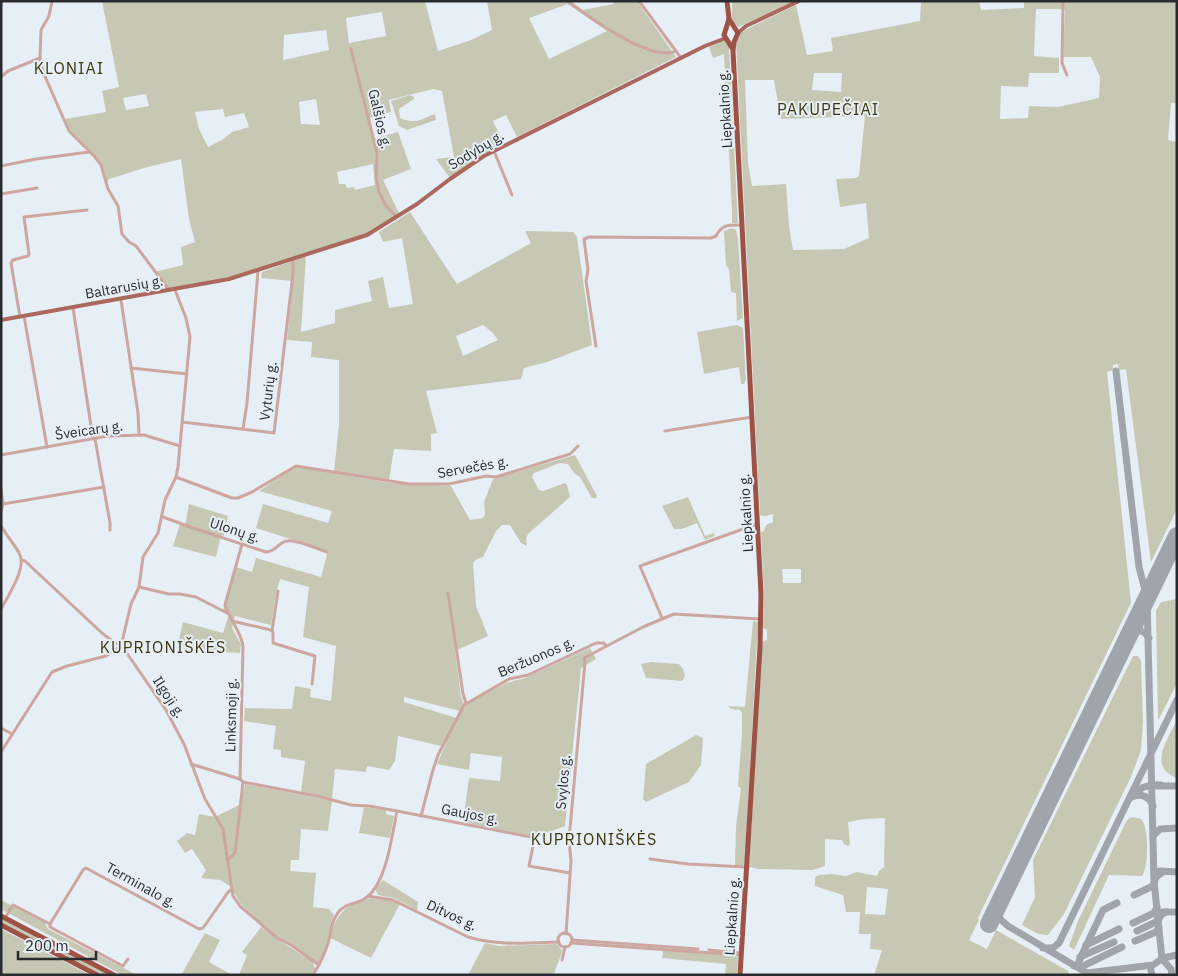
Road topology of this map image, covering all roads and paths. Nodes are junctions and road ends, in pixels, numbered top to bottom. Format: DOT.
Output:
graph roads {
  1 [pos="52,1"];
  2 [pos="639,1"];
  3 [pos="727,1"];
  4 [pos="799,1"];
  5 [pos="1063,1"];
  6 [pos="568,2"];
  7 [pos="729,19"];
  8 [pos="736,32"];
  9 [pos="726,35"];
  10 [pos="351,49"];
  11 [pos="676,51"];
  12 [pos="733,51"];
  13 [pos="40,58"];
  14 [pos="681,58"];
  15 [pos="1067,75"];
  16 [pos="1,77"];
  17 [pos="494,150"];
  18 [pos="90,152"];
  19 [pos="1,166"];
  20 [pos="37,188"];
  21 [pos="1,194"];
  22 [pos="512,195"];
  23 [pos="87,210"];
  24 [pos="398,218"];
  25 [pos="741,225"];
  26 [pos="293,259"];
  27 [pos="258,271"];
  28 [pos="250,273"];
  29 [pos="175,290"];
  30 [pos="169,291"];
  31 [pos="121,300"];
  32 [pos="73,308"];
  33 [pos="22,317"];
  34 [pos="1,320"];
  35 [pos="596,346"];
  36 [pos="131,368"];
  37 [pos="187,374"];
  38 [pos="752,416"];
  39 [pos="182,422"];
  40 [pos="244,429"];
  41 [pos="665,432"];
  42 [pos="139,435"];
  43 [pos="94,439"];
  44 [pos="180,446"];
  45 [pos="578,446"];
  46 [pos="47,447"];
  47 [pos="1,455"];
  48 [pos="176,476"];
  49 [pos="104,488"];
  50 [pos="1,489"];
  51 [pos="3,502"];
  52 [pos="1,512"];
  53 [pos="162,516"];
  54 [pos="758,524"];
  55 [pos="1,525"];
  56 [pos="110,530"];
  57 [pos="242,544"];
  58 [pos="327,552"];
  59 [pos="21,560"];
  60 [pos="139,587"];
  61 [pos="278,591"];
  62 [pos="448,593"];
  63 [pos="225,605"];
  64 [pos="217,608"];
  65 [pos="1,609"];
  66 [pos="227,614"];
  67 [pos="662,618"];
  68 [pos="761,620"];
  69 [pos="232,621"];
  70 [pos="272,631"];
  71 [pos="121,646"];
  72 [pos="606,646"];
  73 [pos="312,684"];
  74 [pos="466,703"];
  75 [pos="1,728"];
  76 [pos="12,734"];
  77 [pos="1,752"];
  78 [pos="192,764"];
  79 [pos="242,780"];
  80 [pos="397,811"];
  81 [pos="421,816"];
  82 [pos="229,859"];
  83 [pos="650,859"];
  84 [pos="747,867"];
  85 [pos="570,873"];
  86 [pos="232,890"];
  87 [pos="368,896"];
  88 [pos="3,917"];
  89 [pos="50,924"];
  90 [pos="1,925"];
  91 [pos="566,934"];
  92 [pos="572,941"];
  93 [pos="559,942"];
  94 [pos="565,947"];
  95 [pos="741,954"];
  96 [pos="128,959"];
  97 [pos="562,960"];
  98 [pos="319,965"];
  99 [pos="97,975"];
  100 [pos="114,975"];
  101 [pos="313,975"];
  102 [pos="740,975"];
  1 -- 13 [label="street"];
  2 -- 11 [label="street"];
  3 -- 7 [label="highway"];
  4 -- 8 [label="main road"];
  5 -- 15 [label="street"];
  6 -- 11 [label="street"];
  7 -- 8 [label="highway"];
  7 -- 9 [label="highway"];
  8 -- 9 [label="highway"];
  8 -- 9 [label="highway"];
  8 -- 12 [label="highway"];
  9 -- 12 [label="highway"];
  9 -- 14 [label="main road, Sodybų g."];
  10 -- 24 [label="street, Galšios g."];
  11 -- 14 [label="street"];
  12 -- 25 [label="highway, Liepkalnio g."];
  13 -- 16 [label="street"];
  13 -- 18 [label="street"];
  14 -- 17 [label="main road, Sodybų g."];
  17 -- 22 [label="street"];
  17 -- 24 [label="main road, Sodybų g."];
  18 -- 19 [label="street"];
  18 -- 30 [label="street"];
  20 -- 21 [label="street"];
  23 -- 33 [label="street"];
  24 -- 26 [label="main road, Sodybų g."];
  25 -- 35 [label="street"];
  25 -- 38 [label="highway, Liepkalnio g."];
  26 -- 27 [label="main road, Sodybų g."];
  26 -- 40 [label="street, Vyturių g."];
  27 -- 28 [label="main road, Sodybų g."];
  27 -- 40 [label="street"];
  28 -- 29 [label="main road, Baltarusių g."];
  29 -- 30 [label="main road, Baltarusių g."];
  29 -- 37 [label="street"];
  30 -- 31 [label="main road, Baltarusių g."];
  31 -- 32 [label="main road, Baltarusių g."];
  31 -- 36 [label="street"];
  32 -- 33 [label="main road, Baltarusių g."];
  32 -- 43 [label="street"];
  33 -- 34 [label="main road, Baltarusių g."];
  33 -- 46 [label="street"];
  36 -- 37 [label="street"];
  36 -- 42 [label="street"];
  37 -- 39 [label="street"];
  38 -- 41 [label="street"];
  38 -- 54 [label="highway, Liepkalnio g."];
  39 -- 40 [label="street, Vyturių g."];
  39 -- 44 [label="street"];
  42 -- 43 [label="street, Šveicarų g."];
  42 -- 44 [label="street, Šveicarų g."];
  43 -- 46 [label="street, Šveicarų g."];
  43 -- 49 [label="street"];
  44 -- 48 [label="street"];
  45 -- 48 [label="street, Servečės g."];
  46 -- 47 [label="street, Šveicarų g."];
  48 -- 53 [label="street"];
  49 -- 51 [label="street"];
  49 -- 56 [label="street"];
  50 -- 51 [label="street"];
  51 -- 52 [label="street"];
  53 -- 57 [label="street, Ulonų g."];
  53 -- 60 [label="street"];
  54 -- 67 [label="street"];
  54 -- 68 [label="highway, Liepkalnio g."];
  55 -- 59 [label="street"];
  57 -- 58 [label="street, Ulonų g."];
  57 -- 63 [label="street, Linksmoji g."];
  59 -- 65 [label="street"];
  59 -- 71 [label="street, Ilgoji g."];
  60 -- 64 [label="street"];
  60 -- 71 [label="street"];
  61 -- 70 [label="street"];
  62 -- 74 [label="street"];
  63 -- 64 [label="street"];
  63 -- 66 [label="street, Linksmoji g."];
  64 -- 66 [label="street"];
  66 -- 69 [label="street, Linksmoji g."];
  67 -- 68 [label="street, Beržuonos g."];
  67 -- 72 [label="street, Beržuonos g."];
  68 -- 84 [label="highway, Liepkalnio g."];
  69 -- 70 [label="street"];
  69 -- 79 [label="street, Linksmoji g."];
  70 -- 73 [label="street"];
  71 -- 76 [label="street"];
  71 -- 78 [label="street, Ilgoji g."];
  72 -- 74 [label="street, Beržuonos g."];
  72 -- 85 [label="street, Svylos g."];
  74 -- 81 [label="street"];
  75 -- 76 [label="street"];
  76 -- 77 [label="street"];
  78 -- 79 [label="street, Gaujos g."];
  78 -- 82 [label="street, Ilgoji g."];
  79 -- 80 [label="street, Gaujos g."];
  79 -- 82 [label="street, Linksmoji g."];
  80 -- 81 [label="street, Gaujos g."];
  80 -- 87 [label="street"];
  81 -- 85 [label="street, Gaujos g."];
  82 -- 86 [label="street, Ilgoji g."];
  83 -- 84 [label="street"];
  84 -- 95 [label="highway, Liepkalnio g."];
  85 -- 91 [label="street, Svylos g."];
  86 -- 89 [label="street, Terminalo g."];
  86 -- 98 [label="street, Ilgoji g."];
  87 -- 93 [label="street, Ditvos g."];
  87 -- 98 [label="street"];
  88 -- 89 [label="street"];
  88 -- 100 [label="highway"];
  89 -- 96 [label="street"];
  90 -- 99 [label="highway"];
  91 -- 92 [label="street"];
  91 -- 93 [label="street"];
  92 -- 94 [label="street"];
  92 -- 95 [label="street"];
  93 -- 94 [label="street"];
  94 -- 97 [label="street"];
  95 -- 102 [label="highway, Liepkalnio g."];
  98 -- 101 [label="street"];
}
